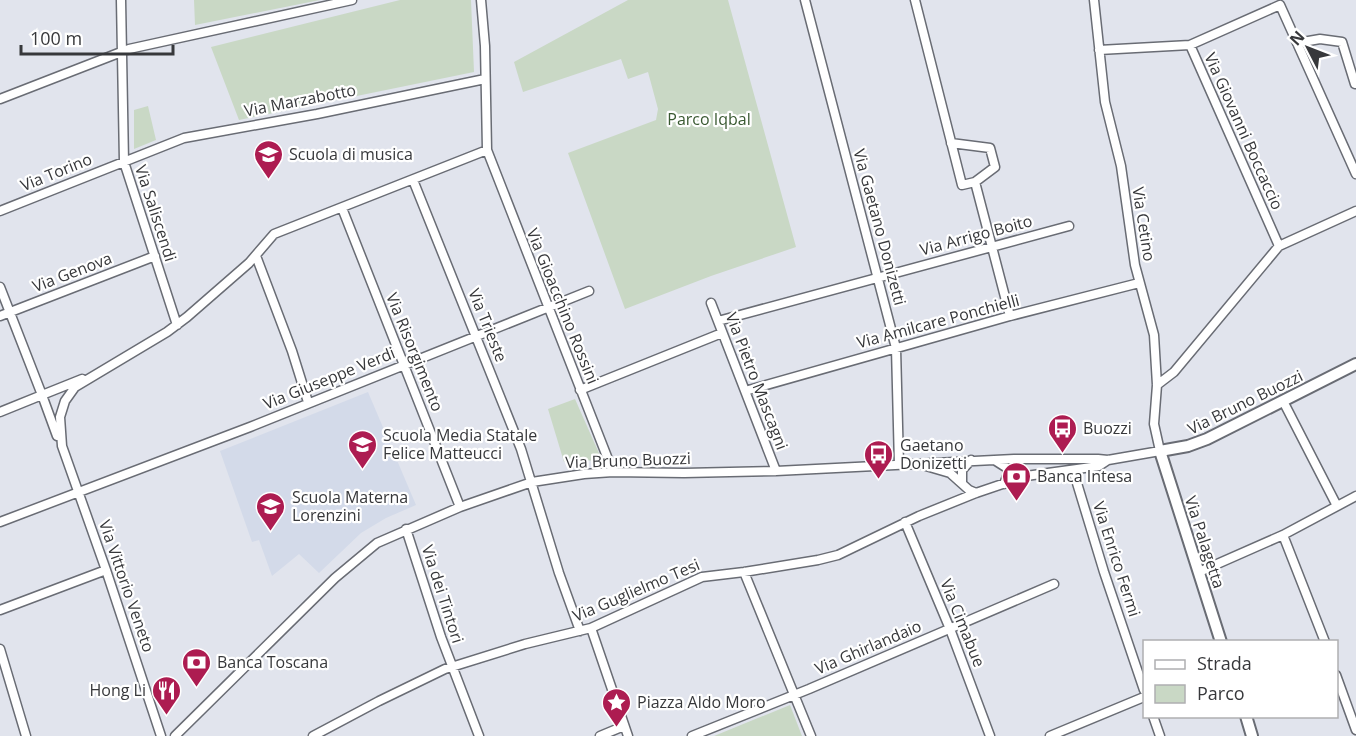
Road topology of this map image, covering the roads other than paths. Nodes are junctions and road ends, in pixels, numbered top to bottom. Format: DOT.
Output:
graph roads {
  1 [pos="121,0"];
  2 [pos="352,0"];
  3 [pos="481,0"];
  4 [pos="805,0"];
  5 [pos="915,0"];
  6 [pos="1094,0"];
  7 [pos="1297,43"];
  8 [pos="1190,45"];
  9 [pos="1099,50"];
  10 [pos="122,52"];
  11 [pos="485,79"];
  12 [pos="1355,84"];
  13 [pos="0,99"];
  14 [pos="951,143"];
  15 [pos="487,150"];
  16 [pos="124,162"];
  17 [pos="1356,174"];
  18 [pos="413,180"];
  19 [pos="975,182"];
  20 [pos="342,208"];
  21 [pos="0,211"];
  22 [pos="1356,211"];
  23 [pos="1070,226"];
  24 [pos="992,246"];
  25 [pos="1279,246"];
  26 [pos="155,256"];
  27 [pos="256,256"];
  28 [pos="879,277"];
  29 [pos="1139,283"];
  30 [pos="0,287"];
  31 [pos="589,291"];
  32 [pos="711,303"];
  33 [pos="548,308"];
  34 [pos="9,312"];
  35 [pos="0,316"];
  36 [pos="1010,316"];
  37 [pos="718,321"];
  38 [pos="177,325"];
  39 [pos="722,333"];
  40 [pos="476,336"];
  41 [pos="896,348"];
  42 [pos="404,364"];
  43 [pos="1356,364"];
  44 [pos="112,366"];
  45 [pos="1157,385"];
  46 [pos="580,390"];
  47 [pos="745,391"];
  48 [pos="42,395"];
  49 [pos="1282,401"];
  50 [pos="309,402"];
  51 [pos="0,412"];
  52 [pos="62,447"];
  53 [pos="1160,452"];
  54 [pos="971,460"];
  55 [pos="994,460"];
  56 [pos="1108,460"];
  57 [pos="920,464"];
  58 [pos="899,465"];
  59 [pos="1073,470"];
  60 [pos="776,471"];
  61 [pos="613,472"];
  62 [pos="532,482"];
  63 [pos="1004,483"];
  64 [pos="962,484"];
  65 [pos="79,491"];
  66 [pos="975,493"];
  67 [pos="1356,496"];
  68 [pos="1337,506"];
  69 [pos="460,507"];
  70 [pos="0,522"];
  71 [pos="905,522"];
  72 [pos="406,529"];
  73 [pos="1283,536"];
  74 [pos="106,570"];
  75 [pos="744,572"];
  76 [pos="1199,572"];
  77 [pos="1054,584"];
  78 [pos="0,610"];
  79 [pos="591,628"];
  80 [pos="950,629"];
  81 [pos="580,631"];
  82 [pos="1220,640"];
  83 [pos="1324,640"];
  84 [pos="0,649"];
  85 [pos="452,667"];
  86 [pos="1338,680"];
  87 [pos="1143,687"];
  88 [pos="794,695"];
  89 [pos="1143,697"];
  90 [pos="1154,718"];
  91 [pos="1246,718"];
  92 [pos="624,726"];
  93 [pos="1356,730"];
  94 [pos="26,736"];
  95 [pos="161,736"];
  96 [pos="175,736"];
  97 [pos="314,736"];
  98 [pos="479,736"];
  99 [pos="600,736"];
  100 [pos="628,736"];
  101 [pos="693,736"];
  102 [pos="810,736"];
  103 [pos="990,736"];
  104 [pos="1050,736"];
  105 [pos="1160,736"];
  106 [pos="1252,736"];
  1 -- 10 [label="street, Via Saliscendi"];
  2 -- 10 [label="street"];
  3 -- 11 [label="street"];
  4 -- 28 [label="street, Via Gaetano Donizetti"];
  5 -- 14 [label="street"];
  6 -- 9 [label="street, Via Cetino"];
  7 -- 8 [label="street"];
  7 -- 12 [label="street"];
  7 -- 17 [label="street"];
  8 -- 9 [label="street, Via Giovanni Boccaccio"];
  8 -- 25 [label="street, Via Giovanni Boccaccio"];
  9 -- 29 [label="street, Via Cetino"];
  10 -- 13 [label="street"];
  10 -- 16 [label="street, Via Saliscendi"];
  11 -- 15 [label="street"];
  11 -- 16 [label="street, Via Marzabotto"];
  14 -- 19 [label="street"];
  14 -- 19 [label="street"];
  15 -- 18 [label="street, Via Vittorio Veneto"];
  15 -- 33 [label="street, Via Gioacchino Rossini"];
  16 -- 21 [label="street, Via Torino"];
  16 -- 26 [label="street, Via Saliscendi"];
  18 -- 20 [label="street, Via Vittorio Veneto"];
  18 -- 40 [label="street, Via Trieste"];
  19 -- 24 [label="street"];
  20 -- 27 [label="street, Via Vittorio Veneto"];
  20 -- 42 [label="street, Via Risorgimento"];
  22 -- 25 [label="street"];
  23 -- 24 [label="street, Via Arrigo Boito"];
  24 -- 28 [label="street, Via Arrigo Boito"];
  24 -- 36 [label="street"];
  25 -- 45 [label="street"];
  26 -- 34 [label="street, Via Genova"];
  26 -- 38 [label="street, Via Saliscendi"];
  27 -- 38 [label="street, Via Vittorio Veneto"];
  27 -- 50 [label="street"];
  28 -- 37 [label="street, Via Arrigo Boito"];
  28 -- 41 [label="street, Via Gaetano Donizetti"];
  29 -- 36 [label="street, Via Amilcare Ponchielli"];
  29 -- 45 [label="street, Via Cetino"];
  30 -- 34 [label="street"];
  31 -- 33 [label="street, Via Giuseppe Verdi"];
  32 -- 37 [label="street, Via Pietro Mascagni"];
  33 -- 40 [label="street, Via Giuseppe Verdi"];
  33 -- 46 [label="street, Via Gioacchino Rossini"];
  34 -- 35 [label="street, Via Genova"];
  34 -- 48 [label="street"];
  36 -- 41 [label="street, Via Amilcare Ponchielli"];
  37 -- 39 [label="street, Via Pietro Mascagni"];
  38 -- 44 [label="street, Via Vittorio Veneto"];
  39 -- 46 [label="street"];
  39 -- 47 [label="street, Via Pietro Mascagni"];
  40 -- 42 [label="street, Via Giuseppe Verdi"];
  40 -- 62 [label="street, Via Trieste"];
  41 -- 47 [label="street, Via Amilcare Ponchielli"];
  41 -- 58 [label="street, Via Gaetano Donizetti"];
  42 -- 50 [label="street, Via Giuseppe Verdi"];
  42 -- 69 [label="street, Via Risorgimento"];
  43 -- 49 [label="street, Via Bruno Buozzi"];
  44 -- 48 [label="street, Via Vittorio Veneto"];
  44 -- 52 [label="street, Via Vittorio Veneto"];
  45 -- 53 [label="street, Via Cetino"];
  46 -- 61 [label="street, Via Gioacchino Rossini"];
  47 -- 60 [label="street, Via Pietro Mascagni"];
  48 -- 51 [label="street"];
  48 -- 52 [label="street, Via Vittorio Veneto"];
  49 -- 53 [label="street, Via Bruno Buozzi"];
  49 -- 68 [label="street"];
  50 -- 65 [label="street, Via Giuseppe Verdi"];
  52 -- 65 [label="street, Via Vittorio Veneto"];
  53 -- 56 [label="street, Via Bruno Buozzi"];
  53 -- 76 [label="street, Via Palagetta"];
  54 -- 55 [label="street, Via Bruno Buozzi"];
  54 -- 57 [label="street, Via Bruno Buozzi"];
  54 -- 64 [label="street"];
  55 -- 56 [label="street, Via Bruno Buozzi"];
  55 -- 63 [label="street"];
  56 -- 59 [label="street, Via Bruno Buozzi"];
  57 -- 58 [label="street, Via Bruno Buozzi"];
  57 -- 64 [label="street, Via Bruno Buozzi"];
  58 -- 60 [label="street, Via Bruno Buozzi"];
  59 -- 63 [label="street, Via Bruno Buozzi"];
  59 -- 87 [label="street, Via Enrico Fermi"];
  60 -- 61 [label="street, Via Bruno Buozzi"];
  61 -- 62 [label="street, Via Bruno Buozzi"];
  62 -- 69 [label="street, Via Bruno Buozzi"];
  62 -- 81 [label="street, Via Trieste"];
  63 -- 66 [label="street, Via Bruno Buozzi"];
  64 -- 66 [label="street, Via Bruno Buozzi"];
  65 -- 70 [label="street, Via Giuseppe Verdi"];
  65 -- 74 [label="street, Via Vittorio Veneto"];
  66 -- 71 [label="street, Via Guglielmo Tesi"];
  67 -- 68 [label="street"];
  68 -- 73 [label="street"];
  69 -- 72 [label="street, Via Bruno Buozzi"];
  71 -- 75 [label="street, Via Guglielmo Tesi"];
  71 -- 80 [label="street, Via Cimabue"];
  72 -- 85 [label="street, Via dei Tintori"];
  72 -- 96 [label="street, Via Bruno Buozzi"];
  73 -- 76 [label="street"];
  73 -- 83 [label="street"];
  74 -- 78 [label="street"];
  74 -- 95 [label="street, Via Vittorio Veneto"];
  75 -- 79 [label="street, Via Guglielmo Tesi"];
  75 -- 88 [label="street"];
  76 -- 82 [label="street, Via Palagetta"];
  77 -- 80 [label="street, Via Ghirlandaio"];
  79 -- 81 [label="street, Via Guglielmo Tesi"];
  79 -- 92 [label="street"];
  80 -- 88 [label="street, Via Ghirlandaio"];
  80 -- 103 [label="street, Via Cimabue"];
  81 -- 85 [label="street, Via Guglielmo Tesi"];
  84 -- 94 [label="street"];
  85 -- 97 [label="street, Via Guglielmo Tesi"];
  85 -- 98 [label="street, Via dei Tintori"];
  86 -- 93 [label="street"];
  88 -- 101 [label="street, Via Ghirlandaio"];
  88 -- 102 [label="street"];
  89 -- 104 [label="street"];
  90 -- 105 [label="street"];
  91 -- 106 [label="street"];
  92 -- 99 [label="street"];
  92 -- 100 [label="street"];
}
